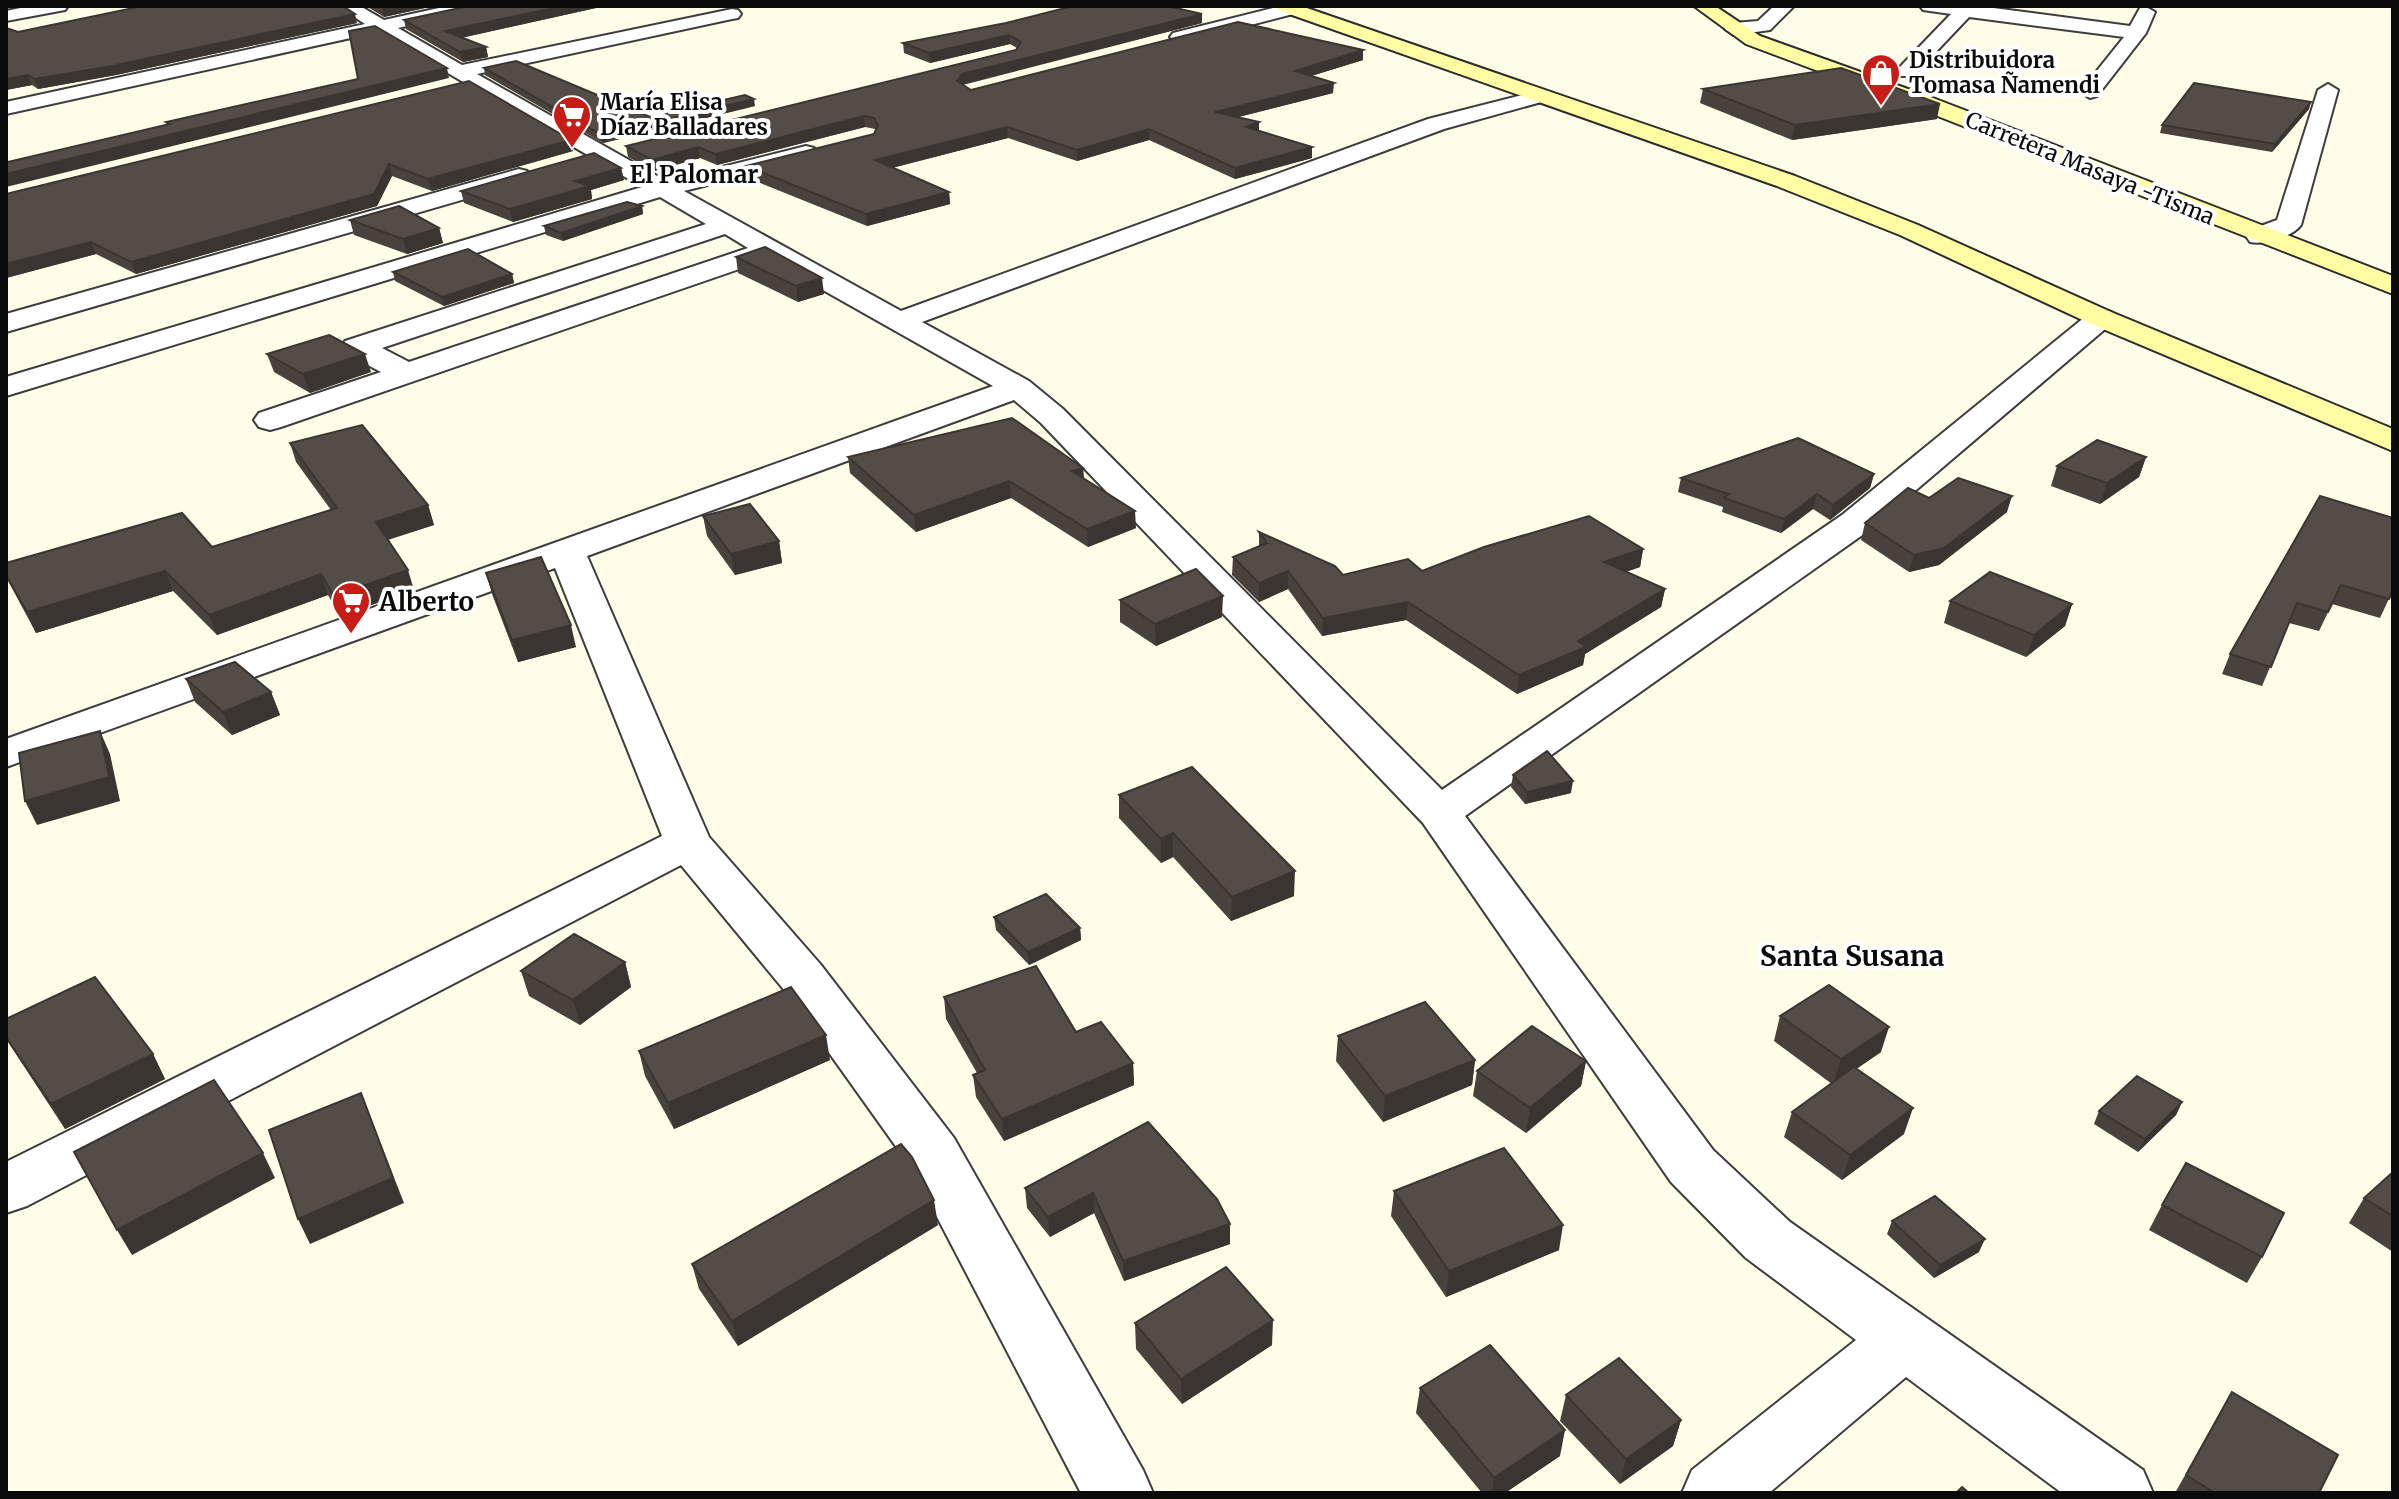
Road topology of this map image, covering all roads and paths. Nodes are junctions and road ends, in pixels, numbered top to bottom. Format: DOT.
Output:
graph roads {
  1 [pos="59,6"];
  2 [pos="473,6"];
  3 [pos="1703,6"];
  4 [pos="1785,6"];
  5 [pos="1929,6"];
  6 [pos="2149,6"];
  7 [pos="1288,7"];
  8 [pos="1968,8"];
  9 [pos="732,14"];
  10 [pos="6,16"];
  11 [pos="1734,29"];
  12 [pos="382,31"];
  13 [pos="2137,33"];
  14 [pos="1155,43"];
  15 [pos="1906,72"];
  16 [pos="462,80"];
  17 [pos="2328,90"];
  18 [pos="2090,92"];
  19 [pos="1538,97"];
  20 [pos="6,108"];
  21 [pos="814,141"];
  22 [pos="620,165"];
  23 [pos="539,171"];
  24 [pos="728,225"];
  25 [pos="2259,236"];
  26 [pos="771,249"];
  27 [pos="2393,286"];
  28 [pos="2101,318"];
  29 [pos="899,321"];
  30 [pos="6,323"];
  31 [pos="407,373"];
  32 [pos="6,387"];
  33 [pos="1018,388"];
  34 [pos="270,420"];
  35 [pos="2393,441"];
  36 [pos="566,550"];
  37 [pos="6,754"];
  38 [pos="1439,813"];
  39 [pos="688,842"];
  40 [pos="6,1189"];
  41 [pos="1904,1340"];
  42 [pos="1118,1493"];
  43 [pos="1717,1493"];
  44 [pos="2118,1493"];
  1 -- 10 [label="street"];
  2 -- 12 [label="street"];
  3 -- 11 [label="street, Carretera Masaya -Tisma"];
  4 -- 11 [label="street"];
  5 -- 8 [label="street"];
  6 -- 13 [label="street"];
  7 -- 14 [label="street"];
  7 -- 19 [label="street"];
  8 -- 13 [label="street"];
  8 -- 15 [label="street"];
  9 -- 16 [label="street"];
  11 -- 25 [label="street, Carretera Masaya -Tisma"];
  12 -- 16 [label="street"];
  12 -- 20 [label="street"];
  13 -- 18 [label="street"];
  16 -- 22 [label="street"];
  17 -- 25 [label="street"];
  19 -- 28 [label="street"];
  19 -- 29 [label="street"];
  21 -- 22 [label="street"];
  22 -- 24 [label="street"];
  22 -- 32 [label="street"];
  23 -- 30 [label="street"];
  24 -- 26 [label="street"];
  24 -- 31 [label="street"];
  25 -- 27 [label="street, Carretera Masaya -Tisma"];
  26 -- 29 [label="street"];
  26 -- 31 [label="street"];
  28 -- 35 [label="street"];
  28 -- 38 [label="street"];
  29 -- 33 [label="street"];
  31 -- 34 [label="street"];
  33 -- 36 [label="street"];
  33 -- 38 [label="street"];
  36 -- 37 [label="street"];
  36 -- 39 [label="street"];
  38 -- 41 [label="street"];
  39 -- 40 [label="street"];
  39 -- 42 [label="street"];
  41 -- 43 [label="street"];
  41 -- 44 [label="street"];
}
